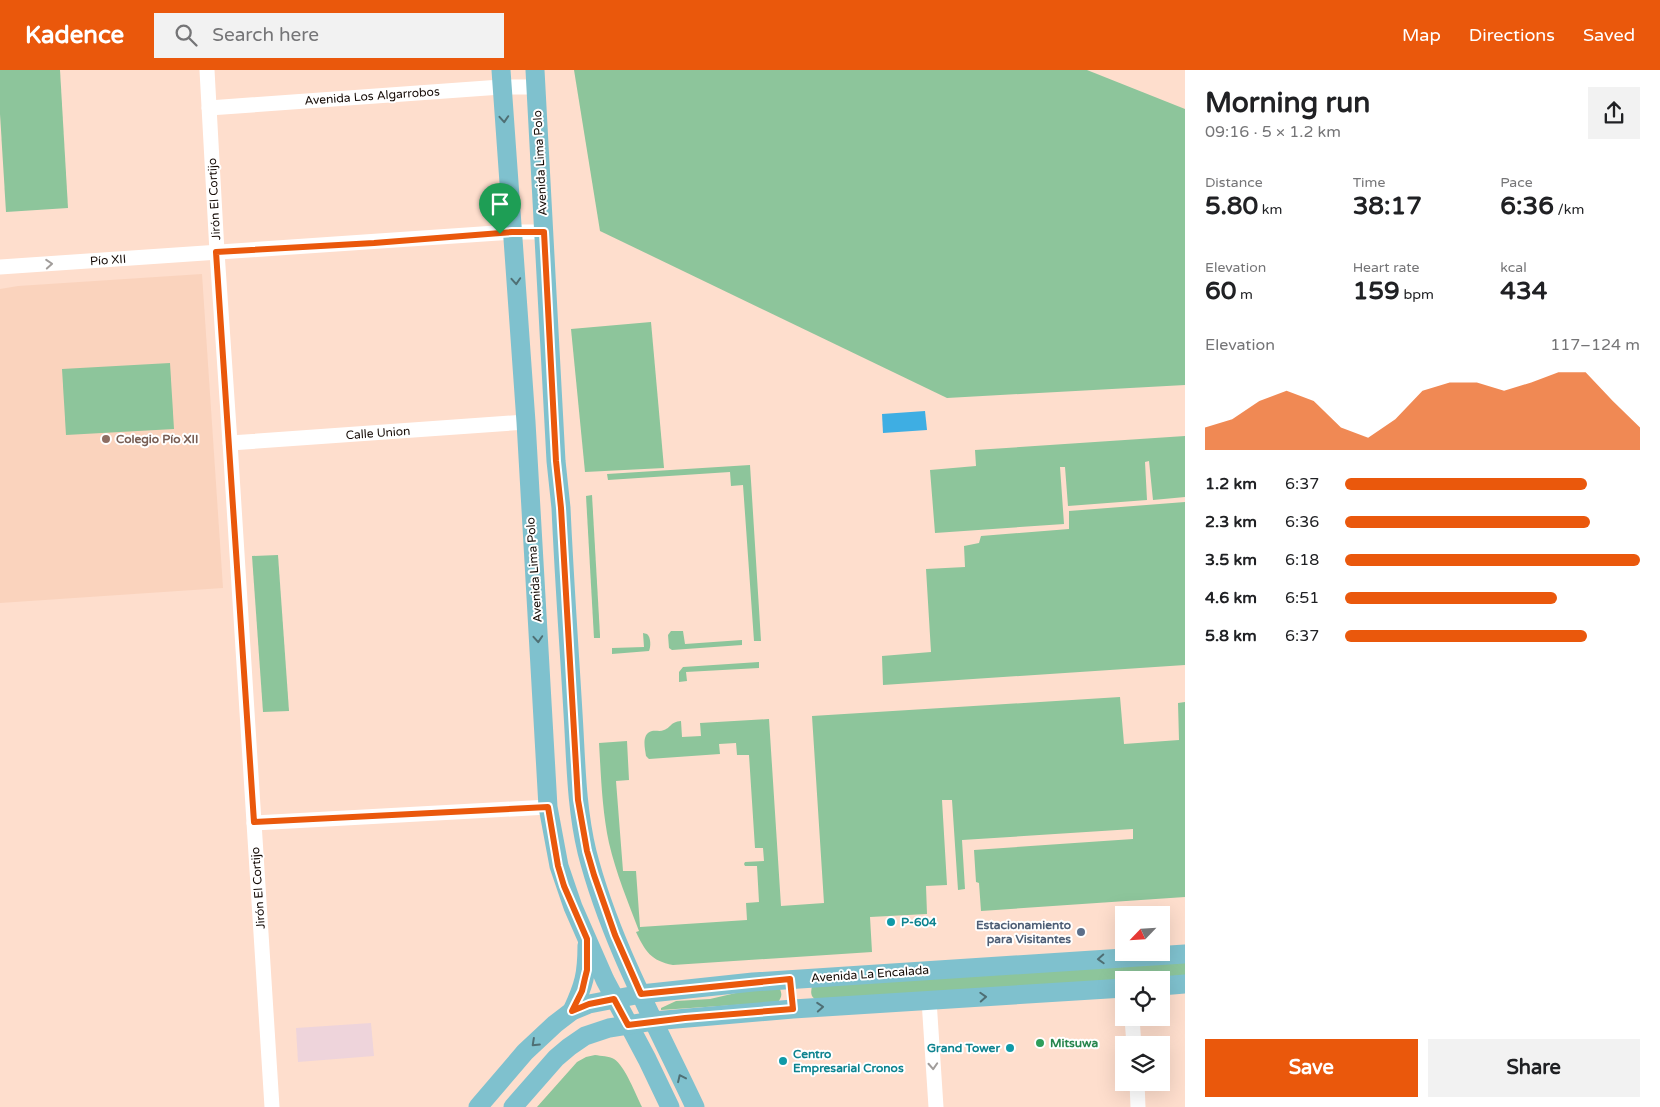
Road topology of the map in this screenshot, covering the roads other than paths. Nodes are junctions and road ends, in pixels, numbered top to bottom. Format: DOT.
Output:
graph roads {
  1 [pos="207,70"];
  2 [pos="501,78"];
  3 [pos="535,78"];
  4 [pos="209,108"];
  5 [pos="512,232"];
  6 [pos="544,232"];
  7 [pos="216,252"];
  8 [pos="0,267"];
  9 [pos="526,422"];
  10 [pos="230,444"];
  11 [pos="561,508"];
  12 [pos="530,511"];
  13 [pos="548,807"];
  14 [pos="254,822"];
  15 [pos="587,939"];
  16 [pos="1185,954"];
  17 [pos="790,979"];
  18 [pos="1185,984"];
  19 [pos="1170,985"];
  20 [pos="1115,989"];
  21 [pos="641,994"];
  22 [pos="614,999"];
  23 [pos="929,1000"];
  24 [pos="793,1009"];
  25 [pos="572,1011"];
  26 [pos="653,1021"];
  27 [pos="628,1025"];
  28 [pos="1137,1091"];
  29 [pos="272,1107"];
  30 [pos="478,1107"];
  31 [pos="513,1107"];
  32 [pos="670,1107"];
  33 [pos="695,1107"];
  34 [pos="936,1107"];
  35 [pos="1138,1107"];
  1 -- 4 [label="street, Jirón El Cortijo"];
  2 -- 3 [label="street, Avenida Los Algarrobos"];
  2 -- 4 [label="street, Avenida Los Algarrobos"];
  2 -- 5 [label="main road, Avenida Lima Polo, one-way"];
  3 -- 6 [label="main road, Avenida Lima Polo"];
  4 -- 7 [label="street, Jirón El Cortijo"];
  5 -- 6 [label="street, Pío XII"];
  5 -- 7 [label="street, Pío XII"];
  5 -- 9 [label="main road, Avenida Lima Polo, one-way"];
  6 -- 11 [label="main road, Avenida Lima Polo"];
  8 -- 7 [label="street, Pío XII, one-way"];
  7 -- 10 [label="street, Jirón El Cortijo"];
  9 -- 10 [label="street, Calle Union"];
  9 -- 12 [label="main road, Avenida Lima Polo"];
  10 -- 14 [label="street, Jirón El Cortijo"];
  11 -- 12 [label="main road"];
  11 -- 21 [label="main road, Avenida Lima Polo"];
  12 -- 13 [label="main road, Avenida Lima Polo, one-way"];
  13 -- 14 [label="street"];
  13 -- 15 [label="main road, Avenida Lima Polo"];
  14 -- 29 [label="street, Jirón El Cortijo"];
  15 -- 22 [label="main road, Avenida Lima Polo"];
  15 -- 25 [label="main road"];
  16 -- 17 [label="main road, Avenida La Encalada, one-way"];
  17 -- 21 [label="main road, Avenida La Encalada"];
  17 -- 24 [label="main road"];
  18 -- 19 [label="main road"];
  23 -- 20 [label="main road, one-way"];
  21 -- 22 [label="main road, Avenida La Encalada"];
  21 -- 26 [label="main road, Avenida Lima Polo"];
  22 -- 25 [label="main road, Avenida La Encalada"];
  22 -- 27 [label="main road, Avenida Lima Polo"];
  24 -- 23 [label="main road, one-way"];
  23 -- 34 [label="street, one-way"];
  24 -- 26 [label="main road"];
  25 -- 30 [label="main road, Avenida La Encalada, one-way"];
  26 -- 27 [label="main road"];
  33 -- 26 [label="main road, Avenida Lima Polo, one-way"];
  27 -- 31 [label="main road"];
  27 -- 32 [label="main road, Avenida Lima Polo"];
  28 -- 35 [label="street"];
}
